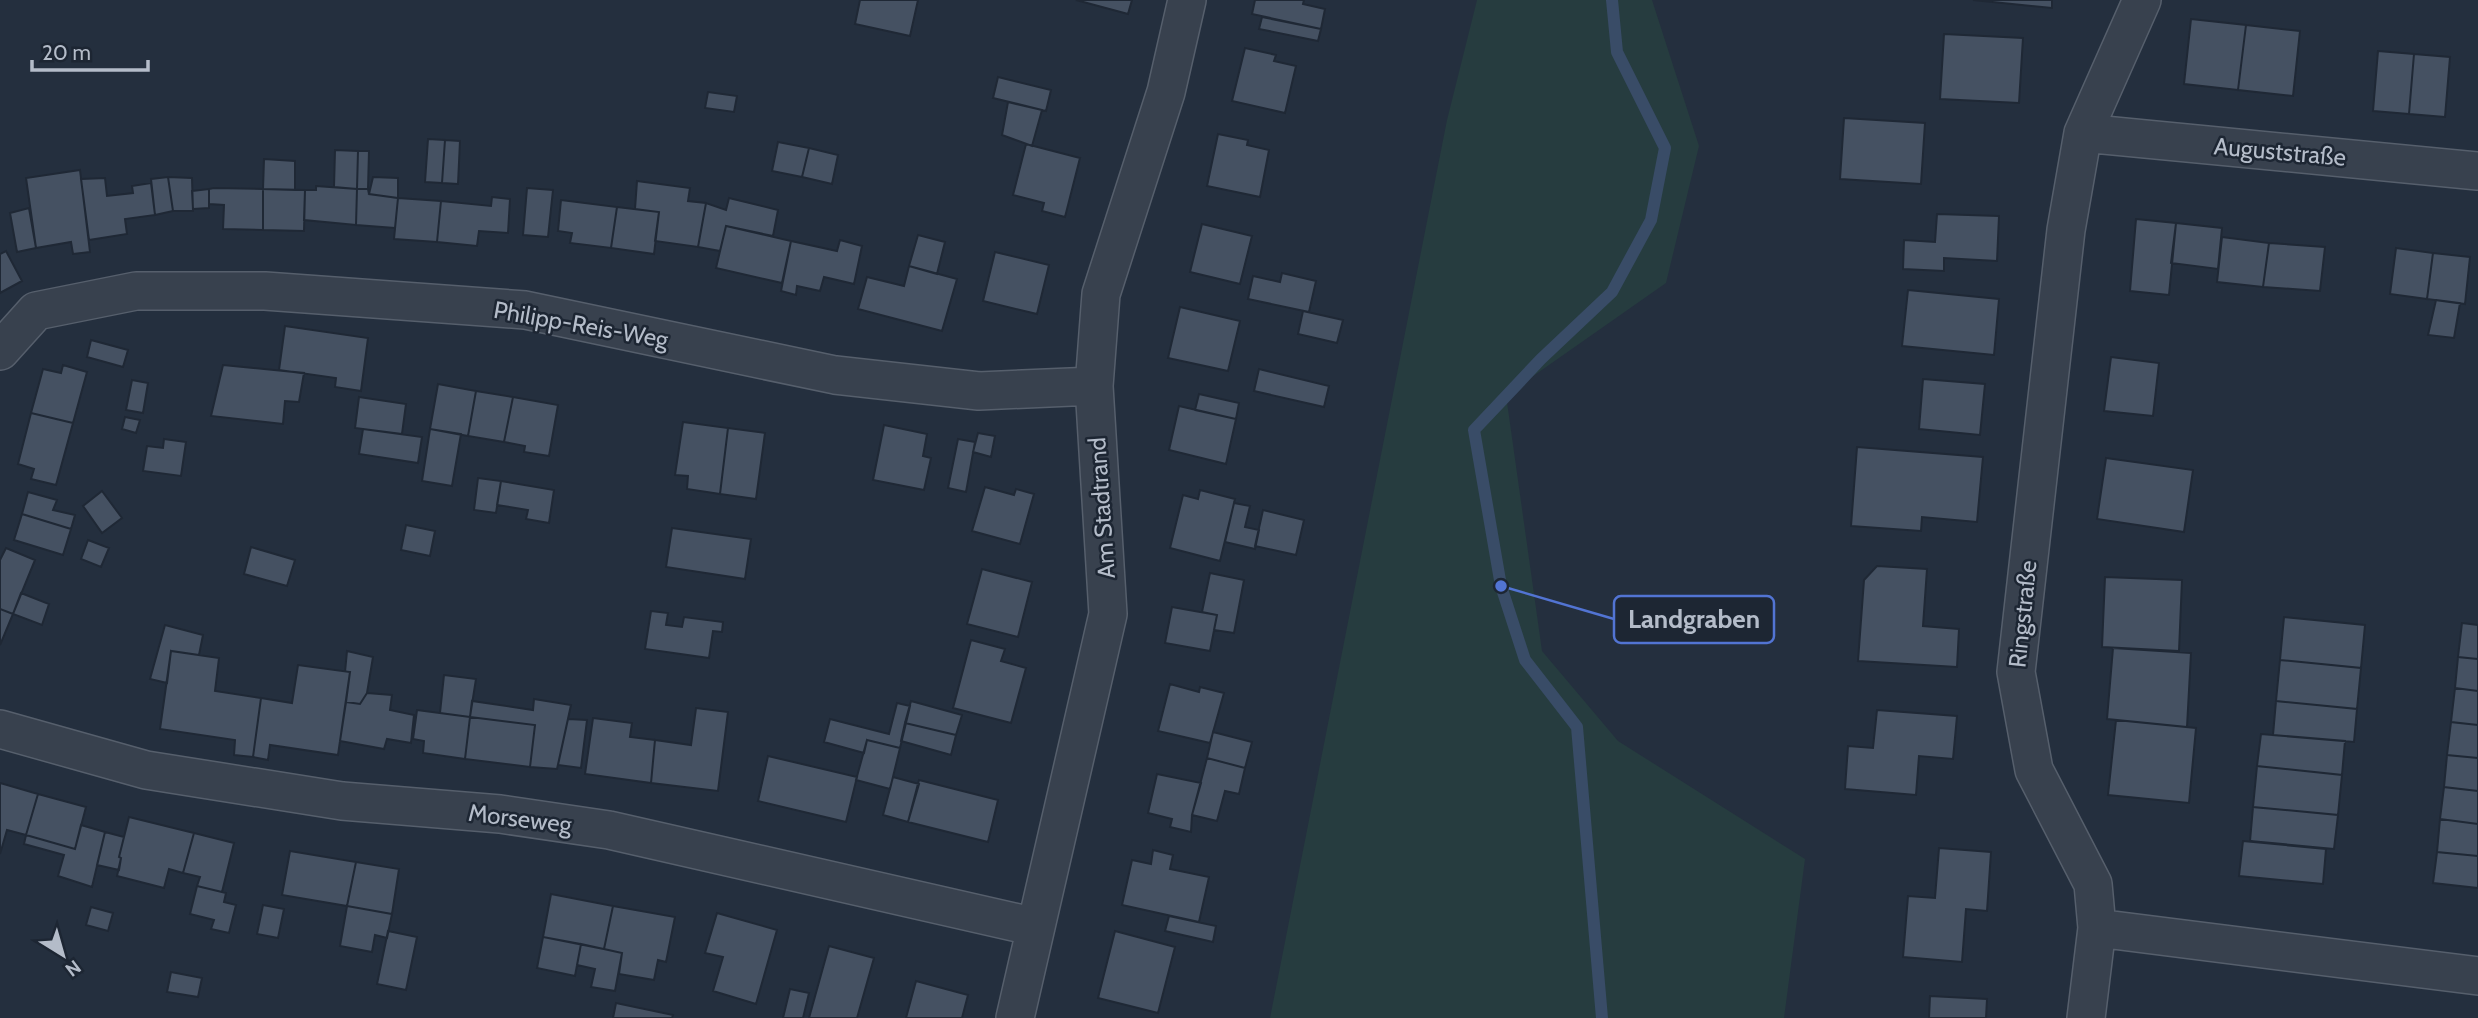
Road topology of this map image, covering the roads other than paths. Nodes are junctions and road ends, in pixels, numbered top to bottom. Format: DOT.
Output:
graph roads {
  1 [pos="1187,0"];
  2 [pos="2142,0"];
  3 [pos="2083,133"];
  4 [pos="2478,171"];
  5 [pos="0,351"];
  6 [pos="1094,386"];
  7 [pos="0,729"];
  8 [pos="1036,927"];
  9 [pos="2096,928"];
  10 [pos="2478,976"];
  11 [pos="1015,1018"];
  12 [pos="2086,1018"];
  1 -- 6 [label="street, Am Stadtrand"];
  2 -- 3 [label="street, Ringstraße"];
  3 -- 4 [label="street, Auguststraße"];
  3 -- 9 [label="street, Ringstraße"];
  5 -- 6 [label="street, Philipp-Reis-Weg"];
  6 -- 8 [label="street, Am Stadtrand"];
  7 -- 8 [label="street, Morseweg"];
  8 -- 11 [label="street, Am Stadtrand"];
  9 -- 10 [label="street"];
  9 -- 12 [label="street, Ringstraße"];
}
